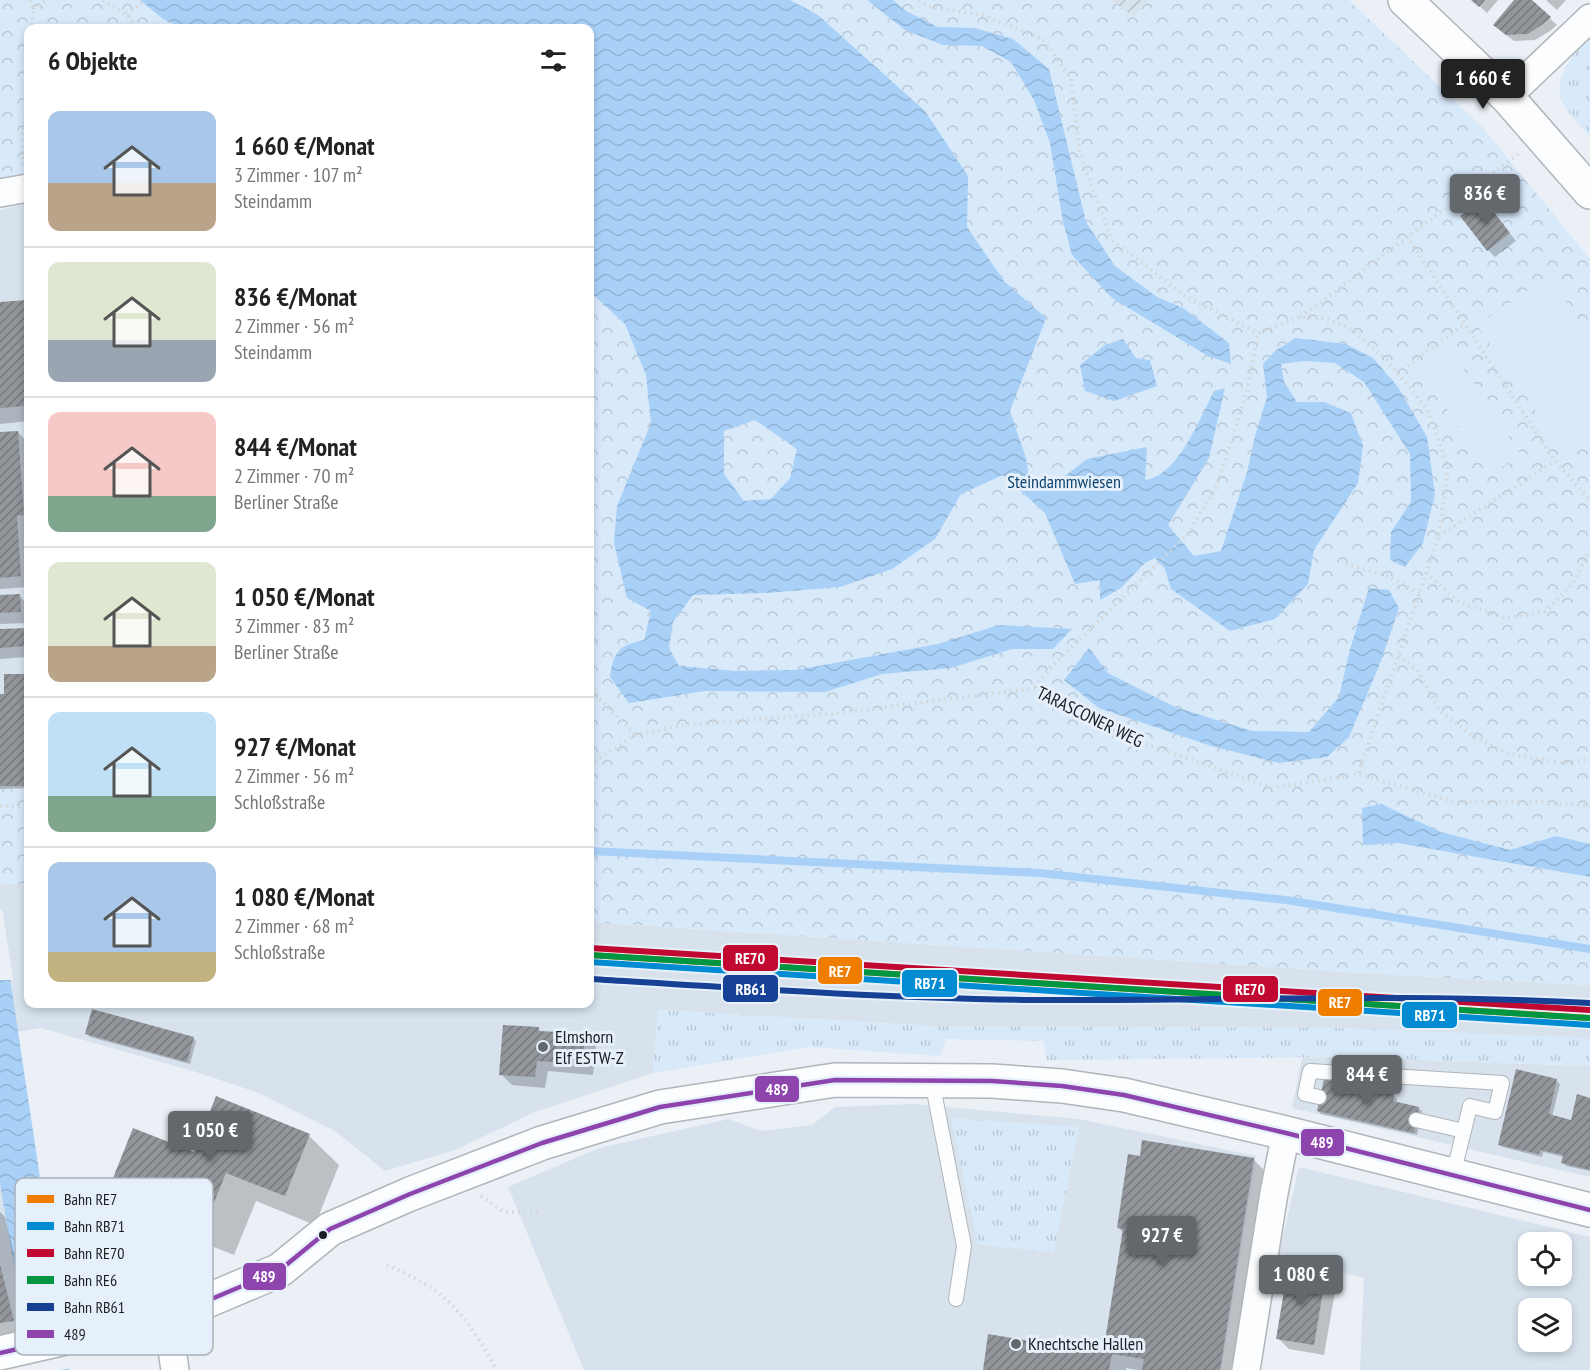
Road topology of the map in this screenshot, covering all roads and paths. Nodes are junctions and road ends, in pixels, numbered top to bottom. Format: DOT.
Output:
graph roads {
  1 [pos="30,0"];
  2 [pos="47,0"];
  3 [pos="103,0"];
  4 [pos="144,0"];
  5 [pos="919,0"];
  6 [pos="1405,0"];
  7 [pos="33,8"];
  8 [pos="127,15"];
  9 [pos="1590,18"];
  10 [pos="32,24"];
  11 [pos="135,24"];
  12 [pos="1507,97"];
  13 [pos="24,127"];
  14 [pos="1518,154"];
  15 [pos="17,190"];
  16 [pos="1590,192"];
  17 [pos="1407,236"];
  18 [pos="1301,317"];
  19 [pos="1466,323"];
  20 [pos="1258,333"];
  21 [pos="1398,373"];
  22 [pos="1555,461"];
  23 [pos="1590,500"];
  24 [pos="1439,536"];
  25 [pos="1590,549"];
  26 [pos="1347,564"];
  27 [pos="1426,573"];
  28 [pos="1420,594"];
  29 [pos="1399,655"];
  30 [pos="1035,688"];
  31 [pos="594,691"];
  32 [pos="635,735"];
  33 [pos="1590,759"];
  34 [pos="594,762"];
  35 [pos="1358,774"];
  36 [pos="0,806"];
  37 [pos="1590,806"];
  38 [pos="24,807"];
  39 [pos="932,1081"];
  40 [pos="1319,1097"];
  41 [pos="1416,1120"];
  42 [pos="1464,1131"];
  43 [pos="1286,1133"];
  44 [pos="1453,1175"];
  45 [pos="481,1196"];
  46 [pos="1590,1210"];
  47 [pos="541,1212"];
  48 [pos="387,1264"];
  49 [pos="213,1298"];
  50 [pos="956,1299"];
  51 [pos="173,1355"];
  52 [pos="175,1370"];
  53 [pos="497,1370"];
  54 [pos="1246,1370"];
  1 -- 7 [label="path"];
  2 -- 7 [label="path"];
  3 -- 8 [label="path"];
  4 -- 8 [label="path"];
  5 -- 20 [label="path"];
  6 -- 12 [label="main road"];
  7 -- 10 [label="path"];
  8 -- 11 [label="path"];
  9 -- 12 [label="street"];
  12 -- 16 [label="main road"];
  13 -- 15 [label="path"];
  14 -- 17 [label="path"];
  17 -- 18 [label="path"];
  17 -- 19 [label="path"];
  18 -- 20 [label="path"];
  18 -- 21 [label="path"];
  19 -- 21 [label="path"];
  19 -- 22 [label="path"];
  20 -- 30 [label="path"];
  21 -- 24 [label="path"];
  22 -- 23 [label="path"];
  22 -- 24 [label="path"];
  24 -- 27 [label="path"];
  25 -- 27 [label="path"];
  26 -- 28 [label="path"];
  27 -- 28 [label="path"];
  28 -- 29 [label="path"];
  29 -- 33 [label="path"];
  29 -- 35 [label="path"];
  30 -- 32 [label="path, TARASCONER WEG"];
  30 -- 35 [label="path, TARASCONER WEG"];
  31 -- 32 [label="path"];
  32 -- 34 [label="path, TARASCONER WEG"];
  35 -- 37 [label="path, TARASCONER WEG"];
  36 -- 38 [label="path"];
  39 -- 43 [label="main road"];
  39 -- 49 [label="main road"];
  39 -- 50 [label="lane"];
  40 -- 42 [label="lane"];
  41 -- 42 [label="lane"];
  42 -- 44 [label="lane"];
  43 -- 44 [label="main road"];
  43 -- 54 [label="street"];
  44 -- 46 [label="main road"];
  45 -- 47 [label="path"];
  48 -- 53 [label="path"];
  51 -- 52 [label="street"];
}
